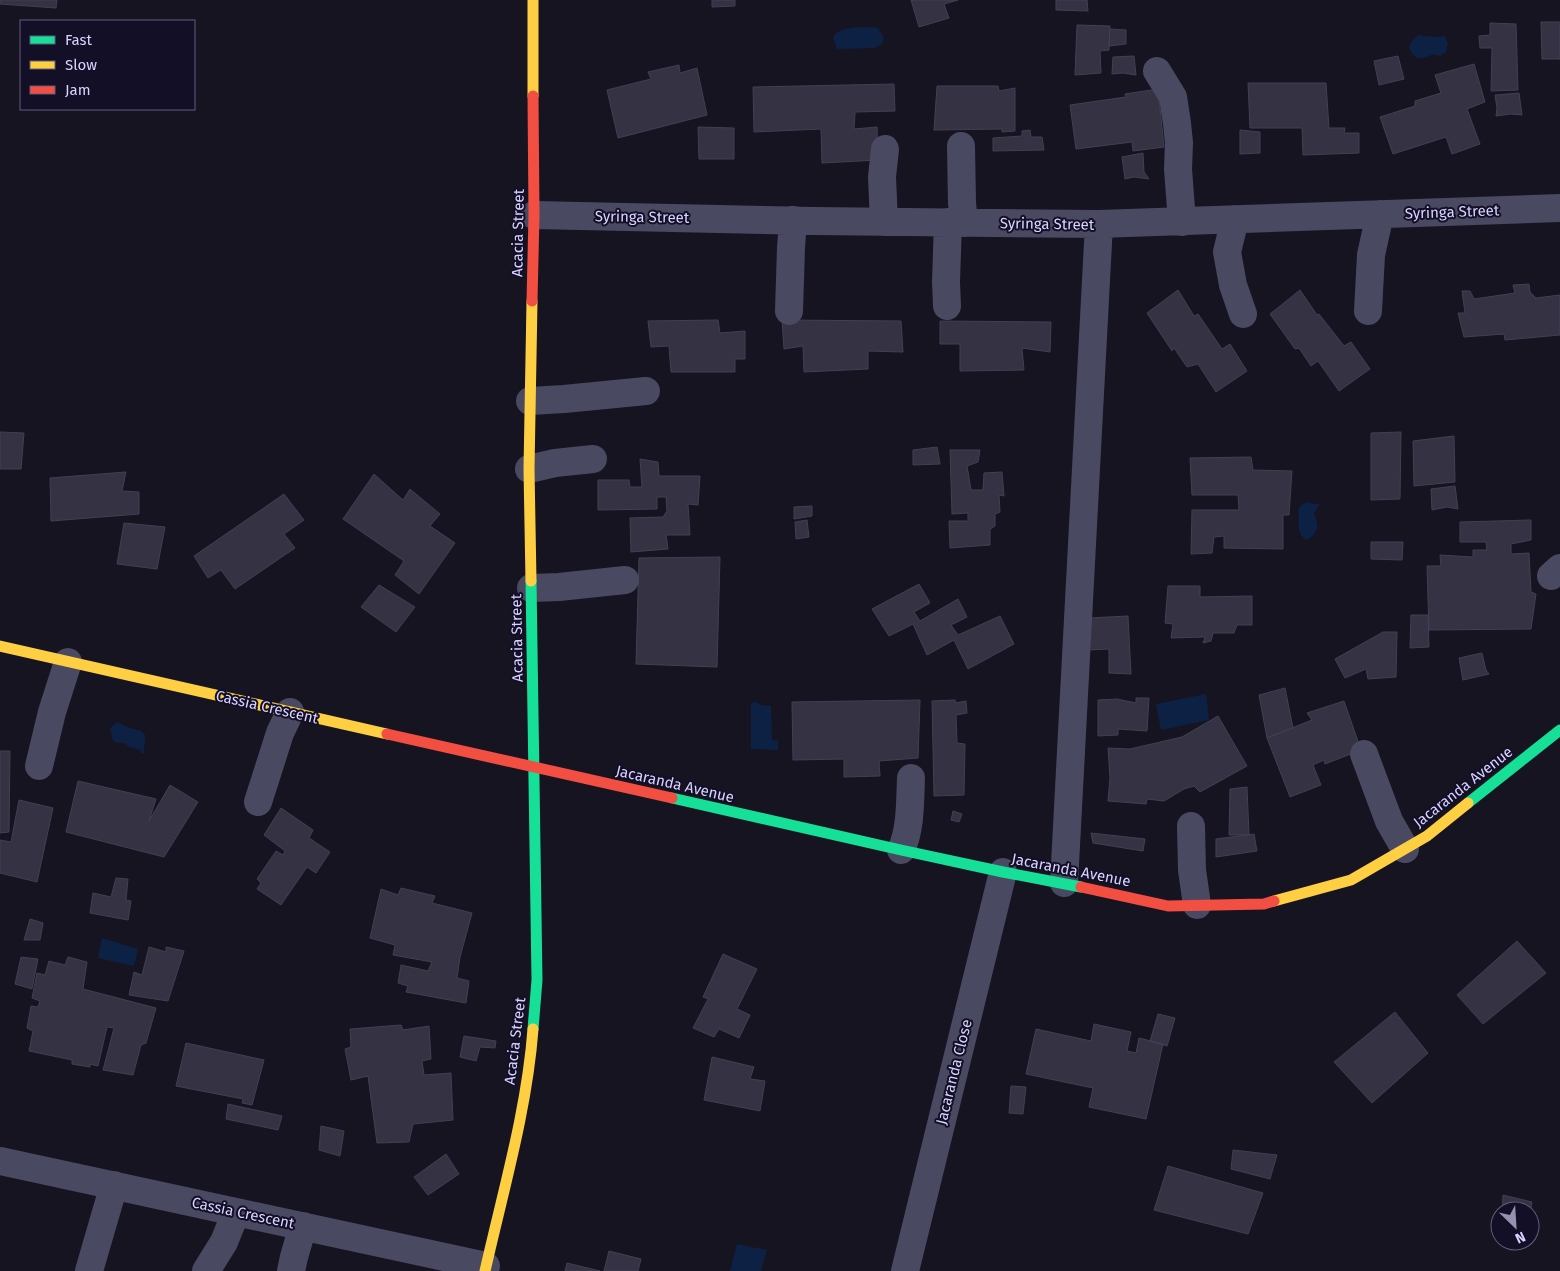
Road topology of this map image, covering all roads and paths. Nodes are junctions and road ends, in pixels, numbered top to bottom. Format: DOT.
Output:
graph roads {
  1 [pos="533,0"];
  2 [pos="1157,70"];
  3 [pos="961,146"];
  4 [pos="885,149"];
  5 [pos="1560,208"];
  6 [pos="1380,214"];
  7 [pos="534,215"];
  8 [pos="1235,219"];
  9 [pos="793,220"];
  10 [pos="884,222"];
  11 [pos="1182,222"];
  12 [pos="956,223"];
  13 [pos="1099,224"];
  14 [pos="948,306"];
  15 [pos="789,311"];
  16 [pos="1368,311"];
  17 [pos="1243,314"];
  18 [pos="646,391"];
  19 [pos="530,401"];
  20 [pos="594,459"];
  21 [pos="529,469"];
  22 [pos="624,580"];
  23 [pos="531,588"];
  24 [pos="0,646"];
  25 [pos="68,662"];
  26 [pos="290,712"];
  27 [pos="1559,733"];
  28 [pos="1364,754"];
  29 [pos="38,766"];
  30 [pos="534,767"];
  31 [pos="910,778"];
  32 [pos="258,802"];
  33 [pos="1190,826"];
  34 [pos="1405,849"];
  35 [pos="901,850"];
  36 [pos="1004,872"];
  37 [pos="1064,883"];
  38 [pos="1197,905"];
  39 [pos="0,1161"];
  40 [pos="114,1186"];
  41 [pos="236,1212"];
  42 [pos="303,1226"];
  43 [pos="486,1269"];
  44 [pos="89,1271"];
  45 [pos="206,1271"];
  46 [pos="291,1271"];
  47 [pos="905,1271"];
  1 -- 7 [label="street, Acacia Street"];
  2 -- 11 [label="street"];
  3 -- 12 [label="street"];
  4 -- 10 [label="street"];
  5 -- 6 [label="street, Syringa Street"];
  6 -- 8 [label="street, Syringa Street"];
  6 -- 16 [label="street"];
  7 -- 9 [label="street, Syringa Street"];
  7 -- 19 [label="street, Acacia Street"];
  8 -- 11 [label="street, Syringa Street"];
  8 -- 17 [label="street"];
  9 -- 10 [label="street, Syringa Street"];
  9 -- 15 [label="street"];
  10 -- 12 [label="street, Syringa Street"];
  11 -- 13 [label="street, Syringa Street"];
  12 -- 13 [label="street, Syringa Street"];
  12 -- 14 [label="street"];
  13 -- 37 [label="street"];
  18 -- 19 [label="street"];
  19 -- 21 [label="street, Acacia Street"];
  20 -- 21 [label="street"];
  21 -- 23 [label="street, Acacia Street"];
  22 -- 23 [label="street"];
  23 -- 30 [label="street, Acacia Street"];
  24 -- 25 [label="street, Cassia Crescent"];
  25 -- 26 [label="street, Cassia Crescent"];
  25 -- 29 [label="street"];
  26 -- 30 [label="street, Cassia Crescent"];
  26 -- 32 [label="street"];
  27 -- 34 [label="street, Jacaranda Avenue"];
  28 -- 34 [label="street"];
  30 -- 35 [label="street, Jacaranda Avenue"];
  30 -- 43 [label="street, Acacia Street"];
  31 -- 35 [label="street"];
  33 -- 38 [label="street"];
  34 -- 38 [label="street, Jacaranda Avenue"];
  35 -- 36 [label="street, Jacaranda Avenue"];
  36 -- 37 [label="street, Jacaranda Avenue"];
  36 -- 47 [label="street, Jacaranda Close"];
  37 -- 38 [label="street, Jacaranda Avenue"];
  39 -- 40 [label="street, Cassia Crescent"];
  40 -- 41 [label="street, Cassia Crescent"];
  40 -- 44 [label="street"];
  41 -- 42 [label="street, Cassia Crescent"];
  41 -- 45 [label="street"];
  42 -- 43 [label="street, Cassia Crescent"];
  42 -- 46 [label="street"];
}
